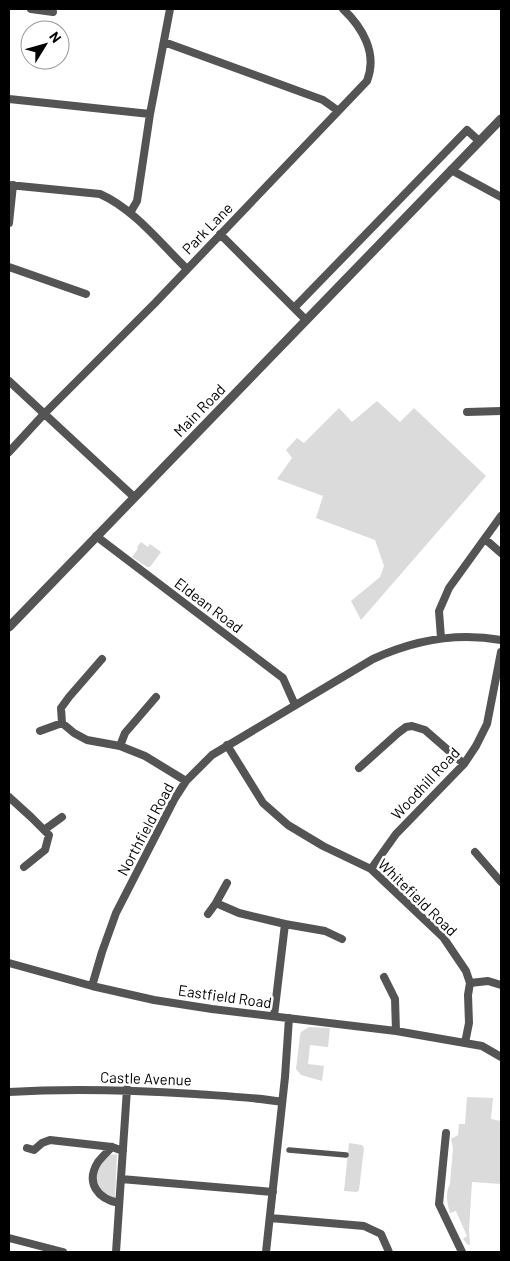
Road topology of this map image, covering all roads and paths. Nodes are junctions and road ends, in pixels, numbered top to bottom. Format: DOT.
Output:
graph roads {
  1 [pos="31,9"];
  2 [pos="170,9"];
  3 [pos="342,9"];
  4 [pos="41,10"];
  5 [pos="53,12"];
  6 [pos="164,42"];
  7 [pos="9,99"];
  8 [pos="337,110"];
  9 [pos="150,114"];
  10 [pos="501,119"];
  11 [pos="479,141"];
  12 [pos="451,170"];
  13 [pos="11,185"];
  14 [pos="501,197"];
  15 [pos="398,202"];
  16 [pos="130,213"];
  17 [pos="409,213"];
  18 [pos="9,223"];
  19 [pos="220,234"];
  20 [pos="9,267"];
  21 [pos="187,269"];
  22 [pos="86,294"];
  23 [pos="294,308"];
  24 [pos="306,320"];
  25 [pos="9,381"];
  26 [pos="501,410"];
  27 [pos="467,412"];
  28 [pos="44,414"];
  29 [pos="9,452"];
  30 [pos="134,497"];
  31 [pos="501,516"];
  32 [pos="96,536"];
  33 [pos="485,539"];
  34 [pos="501,553"];
  35 [pos="9,627"];
  36 [pos="441,638"];
  37 [pos="501,640"];
  38 [pos="501,652"];
  39 [pos="102,659"];
  40 [pos="156,697"];
  41 [pos="295,704"];
  42 [pos="62,723"];
  43 [pos="40,731"];
  44 [pos="227,745"];
  45 [pos="120,746"];
  46 [pos="464,764"];
  47 [pos="359,768"];
  48 [pos="186,781"];
  49 [pos="9,797"];
  50 [pos="62,817"];
  51 [pos="44,830"];
  52 [pos="475,852"];
  53 [pos="24,867"];
  54 [pos="371,869"];
  55 [pos="498,873"];
  56 [pos="501,882"];
  57 [pos="226,883"];
  58 [pos="216,903"];
  59 [pos="208,914"];
  60 [pos="285,924"];
  61 [pos="342,939"];
  62 [pos="9,963"];
  63 [pos="384,977"];
  64 [pos="470,983"];
  65 [pos="501,985"];
  66 [pos="92,986"];
  67 [pos="274,1016"];
  68 [pos="289,1018"];
  69 [pos="396,1031"];
  70 [pos="465,1043"];
  71 [pos="501,1057"];
  72 [pos="127,1089"];
  73 [pos="9,1092"];
  74 [pos="282,1102"];
  75 [pos="446,1133"];
  76 [pos="112,1147"];
  77 [pos="289,1150"];
  78 [pos="123,1151"];
  79 [pos="32,1152"];
  80 [pos="346,1155"];
  81 [pos="121,1179"];
  82 [pos="273,1192"];
  83 [pos="119,1203"];
  84 [pos="270,1218"];
  85 [pos="9,1238"];
  86 [pos="63,1252"];
  87 [pos="116,1252"];
  88 [pos="266,1252"];
  89 [pos="389,1252"];
  90 [pos="462,1252"];
  1 -- 4 [label="street"];
  2 -- 6 [label="street"];
  3 -- 8 [label="street, Park Lane"];
  4 -- 5 [label="street"];
  6 -- 8 [label="street"];
  6 -- 9 [label="street"];
  7 -- 9 [label="street"];
  8 -- 19 [label="street, Park Lane"];
  9 -- 16 [label="street"];
  10 -- 11 [label="street, Main Road"];
  11 -- 12 [label="street, Main Road"];
  11 -- 15 [label="street"];
  12 -- 14 [label="street"];
  12 -- 17 [label="street, Main Road"];
  13 -- 16 [label="street"];
  13 -- 18 [label="street"];
  15 -- 17 [label="street"];
  15 -- 23 [label="street"];
  16 -- 21 [label="street"];
  17 -- 24 [label="street, Main Road"];
  19 -- 21 [label="street, Park Lane"];
  19 -- 23 [label="street"];
  20 -- 22 [label="street"];
  21 -- 28 [label="street, Park Lane"];
  23 -- 24 [label="street"];
  24 -- 30 [label="street, Main Road"];
  25 -- 28 [label="street"];
  26 -- 27 [label="street"];
  28 -- 29 [label="street, Park Lane"];
  28 -- 30 [label="street"];
  30 -- 32 [label="street, Main Road"];
  31 -- 33 [label="street"];
  32 -- 35 [label="street, Main Road"];
  32 -- 41 [label="street, Eldean Road"];
  33 -- 34 [label="street"];
  33 -- 36 [label="street"];
  36 -- 37 [label="street, Northfield Road"];
  36 -- 41 [label="street, Northfield Road"];
  38 -- 46 [label="street, Woodhill Road"];
  39 -- 42 [label="street"];
  40 -- 45 [label="street"];
  41 -- 44 [label="street, Northfield Road"];
  42 -- 43 [label="street"];
  42 -- 45 [label="street"];
  44 -- 48 [label="street, Northfield Road"];
  44 -- 54 [label="street, Whitefield Road"];
  45 -- 48 [label="street"];
  46 -- 47 [label="street"];
  46 -- 54 [label="street, Woodhill Road"];
  48 -- 66 [label="street, Northfield Road"];
  49 -- 51 [label="street"];
  50 -- 51 [label="street"];
  51 -- 53 [label="street"];
  52 -- 55 [label="street"];
  54 -- 64 [label="street, Whitefield Road"];
  55 -- 56 [label="street"];
  57 -- 58 [label="street"];
  58 -- 59 [label="street"];
  58 -- 60 [label="street"];
  60 -- 61 [label="street"];
  60 -- 67 [label="street"];
  62 -- 66 [label="street, Eastfield Road"];
  63 -- 69 [label="street"];
  64 -- 65 [label="street"];
  64 -- 70 [label="street, Whitefield Road"];
  66 -- 67 [label="street, Eastfield Road"];
  67 -- 68 [label="street, Eastfield Road"];
  68 -- 69 [label="street, Eastfield Road"];
  68 -- 74 [label="street"];
  69 -- 70 [label="street, Eastfield Road"];
  70 -- 71 [label="street, Eastfield Road"];
  72 -- 73 [label="street, Castle Avenue"];
  72 -- 74 [label="street, Castle Avenue"];
  72 -- 78 [label="street"];
  74 -- 82 [label="street"];
  75 -- 90 [label="street"];
  76 -- 78 [label="street"];
  76 -- 79 [label="street"];
  76 -- 83 [label="street"];
  77 -- 80 [label="street"];
  78 -- 81 [label="street"];
  81 -- 82 [label="street"];
  81 -- 83 [label="street"];
  82 -- 84 [label="street"];
  83 -- 87 [label="street"];
  84 -- 88 [label="street"];
  84 -- 89 [label="street"];
  85 -- 86 [label="street"];
}
